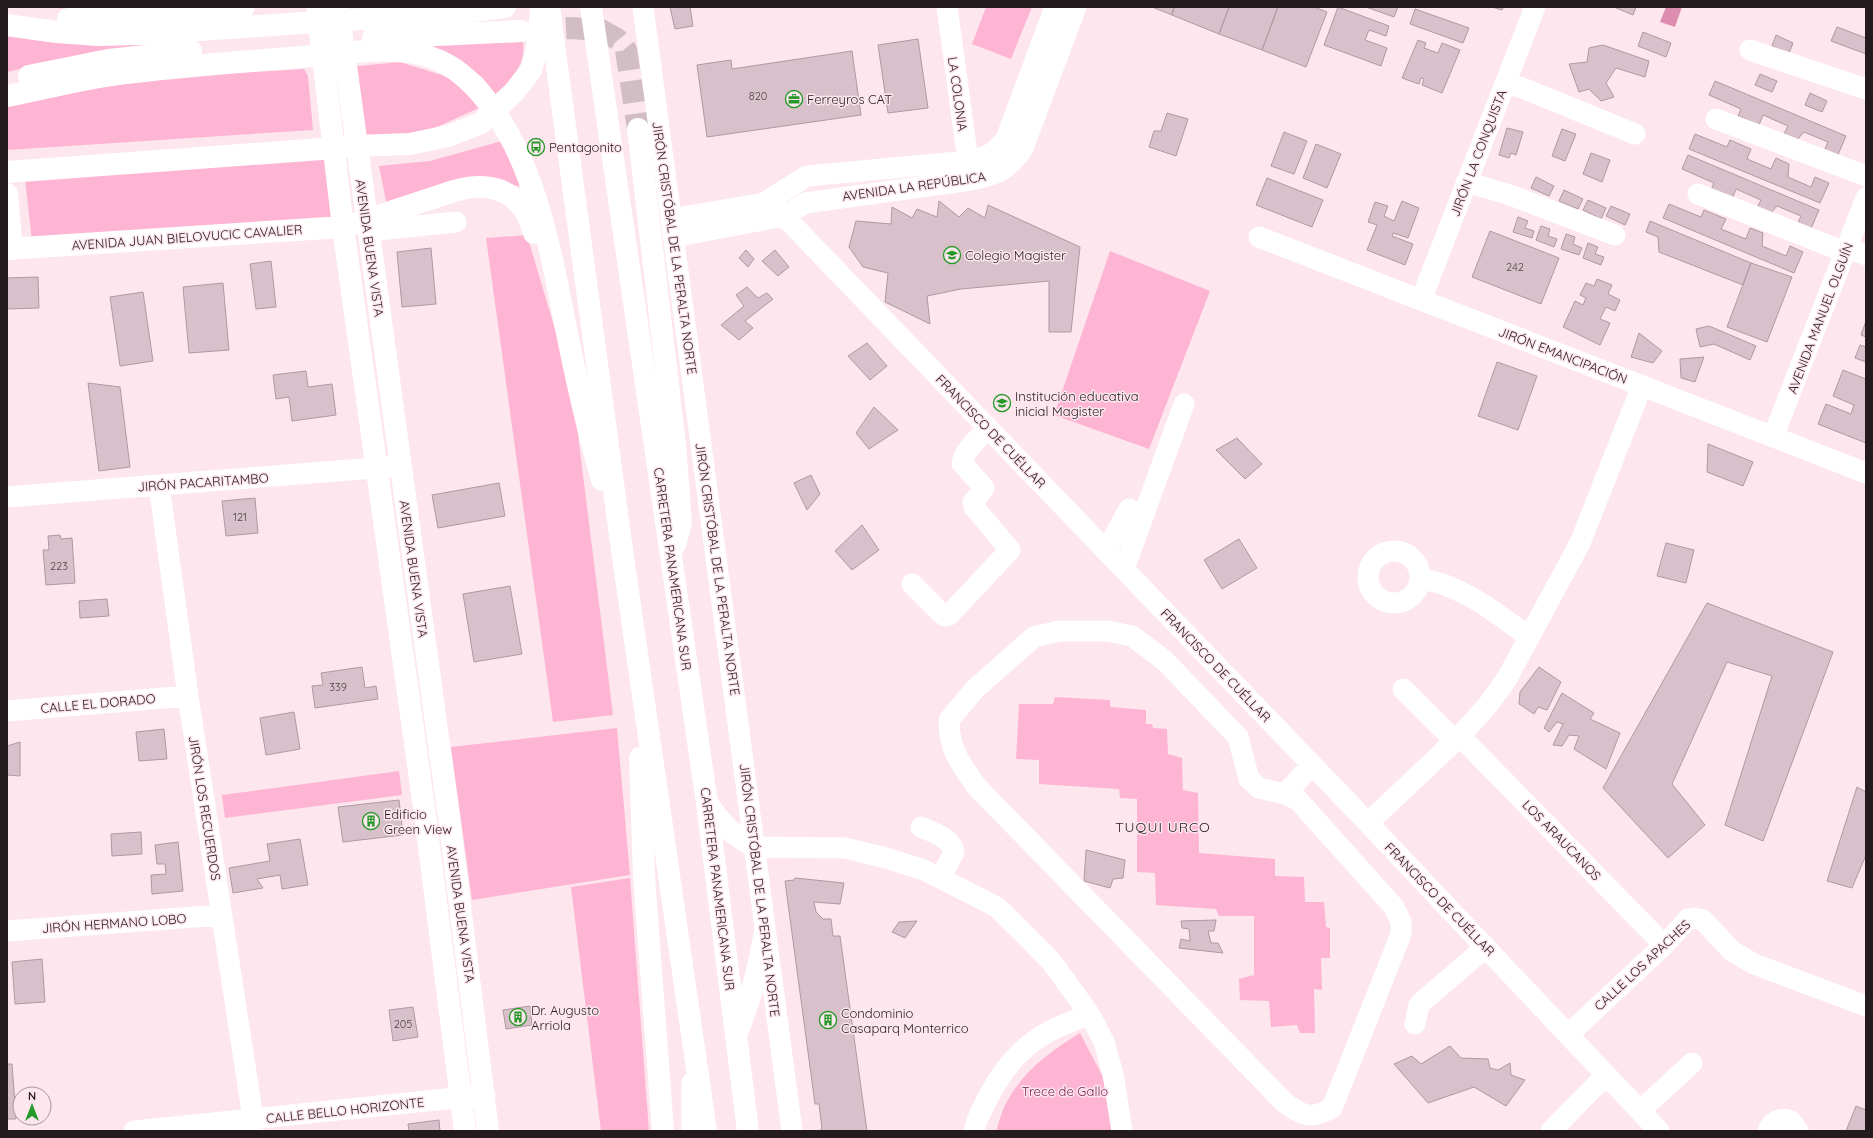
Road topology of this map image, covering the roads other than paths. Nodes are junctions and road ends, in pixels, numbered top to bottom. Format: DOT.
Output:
graph roads {
  1 [pos="244,7"];
  2 [pos="317,7"];
  3 [pos="338,7"];
  4 [pos="505,7"];
  5 [pos="541,7"];
  6 [pos="549,7"];
  7 [pos="591,7"];
  8 [pos="643,7"];
  9 [pos="947,7"];
  10 [pos="1055,7"];
  11 [pos="1076,7"];
  12 [pos="1535,7"];
  13 [pos="7,10"];
  14 [pos="7,25"];
  15 [pos="521,31"];
  16 [pos="1750,50"];
  17 [pos="7,82"];
  18 [pos="1505,83"];
  19 [pos="337,85"];
  20 [pos="1866,89"];
  21 [pos="7,96"];
  22 [pos="1716,119"];
  23 [pos="638,129"];
  24 [pos="1635,134"];
  25 [pos="356,146"];
  26 [pos="334,148"];
  27 [pos="969,170"];
  28 [pos="7,172"];
  29 [pos="1866,176"];
  30 [pos="1466,182"];
  31 [pos="7,194"];
  32 [pos="1698,194"];
  33 [pos="1866,198"];
  34 [pos="779,207"];
  35 [pos="456,222"];
  36 [pos="367,226"];
  37 [pos="343,227"];
  38 [pos="672,228"];
  39 [pos="1615,235"];
  40 [pos="1259,237"];
  41 [pos="9,249"];
  42 [pos="1846,250"];
  43 [pos="1866,255"];
  44 [pos="1421,300"];
  45 [pos="1642,386"];
  46 [pos="1184,404"];
  47 [pos="586,427"];
  48 [pos="988,428"];
  49 [pos="1773,437"];
  50 [pos="400,466"];
  51 [pos="377,468"];
  52 [pos="1866,473"];
  53 [pos="159,485"];
  54 [pos="7,497"];
  55 [pos="1129,509"];
  56 [pos="1104,549"];
  57 [pos="622,550"];
  58 [pos="671,556"];
  59 [pos="1124,569"];
  60 [pos="1421,579"];
  61 [pos="912,584"];
  62 [pos="1528,636"];
  63 [pos="637,654"];
  64 [pos="1403,689"];
  65 [pos="188,696"];
  66 [pos="7,711"];
  67 [pos="1458,738"];
  68 [pos="1312,765"];
  69 [pos="1285,794"];
  70 [pos="707,803"];
  71 [pos="448,813"];
  72 [pos="425,815"];
  73 [pos="1368,823"];
  74 [pos="921,827"];
  75 [pos="755,847"];
  76 [pos="941,877"];
  77 [pos="222,915"];
  78 [pos="7,931"];
  79 [pos="765,932"];
  80 [pos="1664,944"];
  81 [pos="1486,947"];
  82 [pos="1866,1006"];
  83 [pos="1090,1015"];
  84 [pos="1416,1024"];
  85 [pos="736,1033"];
  86 [pos="1569,1034"];
  87 [pos="692,1037"];
  88 [pos="1692,1063"];
  89 [pos="1606,1075"];
  90 [pos="485,1095"];
  91 [pos="461,1098"];
  92 [pos="1640,1111"];
  93 [pos="255,1125"];
  94 [pos="1554,1130"];
  95 [pos="134,1131"];
  96 [pos="465,1131"];
  97 [pos="488,1131"];
  98 [pos="663,1131"];
  99 [pos="692,1131"];
  100 [pos="706,1131"];
  101 [pos="748,1131"];
  102 [pos="792,1131"];
  103 [pos="974,1131"];
  104 [pos="1122,1131"];
  105 [pos="1659,1131"];
  106 [pos="1768,1131"];
  107 [pos="1798,1131"];
  1 -- 13 [label="main road"];
  2 -- 19 [label="main road, AVENIDA BUENA VISTA"];
  3 -- 19 [label="main road, AVENIDA BUENA VISTA"];
  4 -- 14 [label="main road"];
  5 -- 25 [label="main road"];
  6 -- 57 [label="main road"];
  7 -- 58 [label="main road, CARRETERA PANAMERICANA SUR"];
  8 -- 38 [label="street, JIRÓN CRISTÓBAL DE LA PERALTA NORTE"];
  9 -- 27 [label="street, LA COLONIA"];
  10 -- 27 [label="street, AVENIDA LA REPÚBLICA"];
  11 -- 27 [label="street, AVENIDA LA REPÚBLICA"];
  12 -- 18 [label="street, JIRÓN LA CONQUISTA"];
  15 -- 17 [label="main road"];
  16 -- 20 [label="street"];
  18 -- 24 [label="street"];
  18 -- 30 [label="street, JIRÓN LA CONQUISTA"];
  19 -- 25 [label="main road, AVENIDA BUENA VISTA"];
  19 -- 26 [label="main road, AVENIDA BUENA VISTA"];
  21 -- 47 [label="main road"];
  22 -- 29 [label="street"];
  23 -- 58 [label="main road"];
  25 -- 26 [label="main road"];
  25 -- 36 [label="main road, AVENIDA BUENA VISTA"];
  26 -- 28 [label="main road"];
  26 -- 37 [label="main road, AVENIDA BUENA VISTA"];
  27 -- 34 [label="street, AVENIDA LA REPÚBLICA"];
  30 -- 39 [label="street"];
  30 -- 44 [label="street, JIRÓN LA CONQUISTA"];
  31 -- 41 [label="main road"];
  32 -- 42 [label="street"];
  33 -- 42 [label="street, AVENIDA MANUEL OLGUÍN"];
  34 -- 38 [label="street, AVENIDA LA REPÚBLICA"];
  34 -- 48 [label="street, FRANCISCO DE CUÉLLAR"];
  35 -- 36 [label="street"];
  36 -- 37 [label="main road, AVENIDA JUAN BIELOVUCIC CAVALIER"];
  36 -- 47 [label="main road, AVENIDA JUAN BIELOVUCIC CAVALIER"];
  36 -- 50 [label="main road, AVENIDA BUENA VISTA"];
  37 -- 41 [label="main road, AVENIDA JUAN BIELOVUCIC CAVALIER"];
  37 -- 51 [label="main road, AVENIDA BUENA VISTA"];
  38 -- 75 [label="street, JIRÓN CRISTÓBAL DE LA PERALTA NORTE"];
  40 -- 44 [label="street, JIRÓN EMANCIPACIÓN"];
  42 -- 43 [label="street"];
  42 -- 49 [label="street, AVENIDA MANUEL OLGUÍN"];
  44 -- 45 [label="street, JIRÓN EMANCIPACIÓN"];
  45 -- 49 [label="street, JIRÓN EMANCIPACIÓN"];
  45 -- 62 [label="street"];
  46 -- 59 [label="street"];
  47 -- 57 [label="main road"];
  48 -- 56 [label="street, FRANCISCO DE CUÉLLAR"];
  48 -- 61 [label="street"];
  49 -- 52 [label="street, JIRÓN EMANCIPACIÓN"];
  50 -- 51 [label="street, JIRÓN PACARITAMBO"];
  50 -- 71 [label="main road, AVENIDA BUENA VISTA"];
  51 -- 53 [label="street, JIRÓN PACARITAMBO"];
  51 -- 72 [label="main road, AVENIDA BUENA VISTA"];
  53 -- 54 [label="street, JIRÓN PACARITAMBO"];
  53 -- 65 [label="street, JIRÓN LOS RECUERDOS"];
  55 -- 56 [label="street"];
  56 -- 59 [label="street, FRANCISCO DE CUÉLLAR"];
  57 -- 63 [label="main road"];
  58 -- 70 [label="main road, CARRETERA PANAMERICANA SUR"];
  59 -- 68 [label="street, FRANCISCO DE CUÉLLAR"];
  60 -- 62 [label="street"];
  62 -- 67 [label="street"];
  63 -- 87 [label="main road"];
  63 -- 98 [label="main road"];
  64 -- 67 [label="street, LOS ARAUCANOS"];
  65 -- 66 [label="street, CALLE EL DORADO"];
  65 -- 77 [label="street, JIRÓN LOS RECUERDOS"];
  67 -- 73 [label="street"];
  67 -- 80 [label="street, LOS ARAUCANOS"];
  68 -- 69 [label="street"];
  68 -- 73 [label="street, FRANCISCO DE CUÉLLAR"];
  69 -- 69 [label="street"];
  70 -- 75 [label="main road"];
  70 -- 85 [label="main road, CARRETERA PANAMERICANA SUR"];
  71 -- 72 [label="main road"];
  71 -- 90 [label="main road, AVENIDA BUENA VISTA"];
  72 -- 91 [label="main road, AVENIDA BUENA VISTA"];
  73 -- 81 [label="street, FRANCISCO DE CUÉLLAR"];
  74 -- 76 [label="street"];
  75 -- 76 [label="street"];
  75 -- 79 [label="street, JIRÓN CRISTÓBAL DE LA PERALTA NORTE"];
  76 -- 83 [label="street"];
  77 -- 78 [label="street, JIRÓN HERMANO LOBO"];
  77 -- 93 [label="street, JIRÓN LOS RECUERDOS"];
  79 -- 85 [label="main road"];
  79 -- 102 [label="street, JIRÓN CRISTÓBAL DE LA PERALTA NORTE"];
  80 -- 82 [label="street, CALLE LOS APACHES"];
  80 -- 86 [label="street, CALLE LOS APACHES"];
  81 -- 84 [label="street"];
  81 -- 86 [label="street, FRANCISCO DE CUÉLLAR"];
  83 -- 103 [label="street"];
  83 -- 104 [label="street"];
  85 -- 101 [label="main road, CARRETERA PANAMERICANA SUR"];
  86 -- 89 [label="street, FRANCISCO DE CUÉLLAR"];
  87 -- 99 [label="street"];
  87 -- 100 [label="main road"];
  88 -- 92 [label="street"];
  89 -- 92 [label="street, FRANCISCO DE CUÉLLAR"];
  89 -- 94 [label="street"];
  90 -- 91 [label="street, CALLE BELLO HORIZONTE"];
  90 -- 97 [label="main road, AVENIDA BUENA VISTA"];
  91 -- 93 [label="street, CALLE BELLO HORIZONTE"];
  91 -- 96 [label="main road, AVENIDA BUENA VISTA"];
  92 -- 105 [label="street, FRANCISCO DE CUÉLLAR"];
  93 -- 95 [label="street, CALLE BELLO HORIZONTE"];
  106 -- 107 [label="street"];
}
